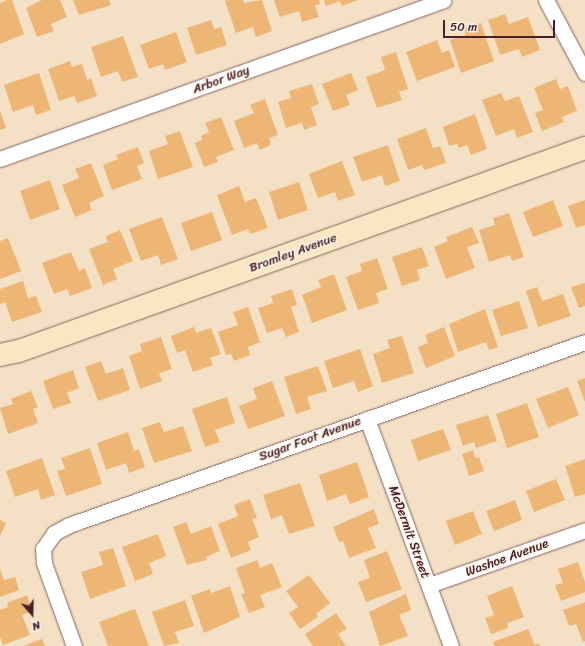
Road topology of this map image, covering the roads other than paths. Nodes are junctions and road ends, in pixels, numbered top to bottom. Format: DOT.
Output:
graph roads {
  1 [pos="443,0"];
  2 [pos="546,0"];
  3 [pos="585,73"];
  4 [pos="585,148"];
  5 [pos="0,160"];
  6 [pos="585,342"];
  7 [pos="0,355"];
  8 [pos="367,419"];
  9 [pos="585,530"];
  10 [pos="429,586"];
  11 [pos="74,646"];
  12 [pos="452,646"];
  1 -- 5 [label="street, Arbor Way"];
  2 -- 3 [label="street"];
  4 -- 7 [label="street, Bromley Avenue"];
  6 -- 8 [label="street, Sugar Foot Avenue"];
  8 -- 10 [label="street, McDermit Street"];
  8 -- 11 [label="street, Sugar Foot Avenue"];
  9 -- 10 [label="street, Washoe Avenue"];
  10 -- 12 [label="street, McDermit Street"];
}
